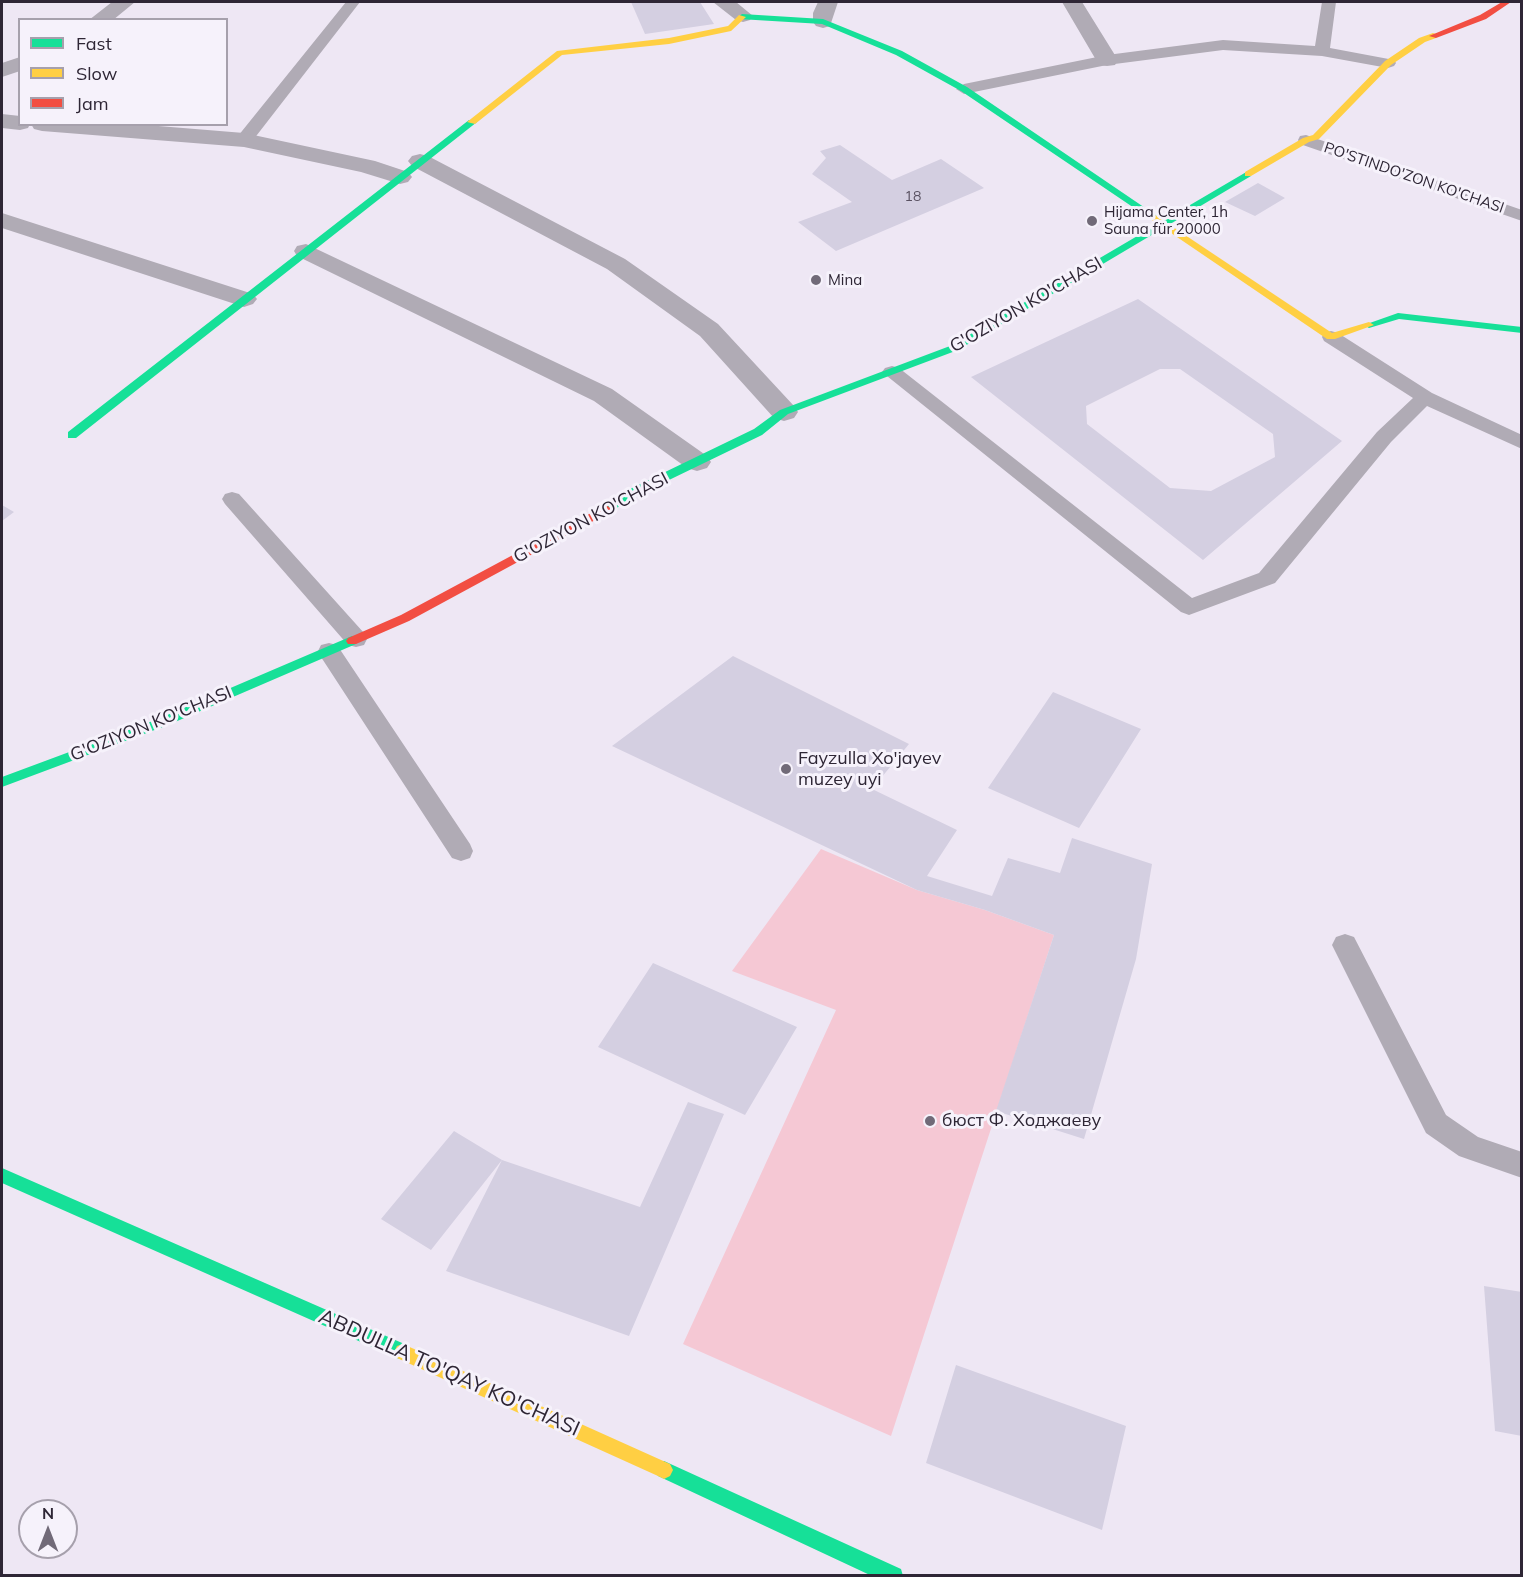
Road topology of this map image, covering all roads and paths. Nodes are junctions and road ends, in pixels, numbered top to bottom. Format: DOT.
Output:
graph roads {
  1 [pos="125,2"];
  2 [pos="353,2"];
  3 [pos="723,2"];
  4 [pos="828,2"];
  5 [pos="1072,2"];
  6 [pos="1329,2"];
  7 [pos="1507,2"];
  8 [pos="742,16"];
  9 [pos="102,18"];
  10 [pos="823,22"];
  11 [pos="1322,51"];
  12 [pos="1107,60"];
  13 [pos="1388,63"];
  14 [pos="18,64"];
  15 [pos="2,71"];
  16 [pos="964,88"];
  17 [pos="2,122"];
  18 [pos="18,123"];
  19 [pos="67,126"];
  20 [pos="244,140"];
  21 [pos="1306,140"];
  22 [pos="420,161"];
  23 [pos="400,177"];
  24 [pos="1521,216"];
  25 [pos="2,220"];
  26 [pos="1164,224"];
  27 [pos="306,251"];
  28 [pos="244,299"];
  29 [pos="1521,330"];
  30 [pos="1331,337"];
  31 [pos="892,372"];
  32 [pos="1425,397"];
  33 [pos="784,412"];
  34 [pos="72,435"];
  35 [pos="1521,443"];
  36 [pos="697,462"];
  37 [pos="232,499"];
  38 [pos="356,639"];
  39 [pos="329,651"];
  40 [pos="2,782"];
  41 [pos="461,851"];
  42 [pos="1345,945"];
  43 [pos="1521,1165"];
  44 [pos="2,1175"];
  45 [pos="894,1575"];
  1 -- 9 [label="street"];
  2 -- 20 [label="lane"];
  3 -- 8 [label="street"];
  4 -- 10 [label="street"];
  5 -- 12 [label="street"];
  6 -- 11 [label="lane"];
  7 -- 13 [label="street, G'OZIYON KO'CHASI"];
  8 -- 10 [label="street"];
  8 -- 22 [label="street"];
  10 -- 16 [label="street"];
  11 -- 12 [label="lane"];
  11 -- 13 [label="lane"];
  12 -- 16 [label="lane"];
  13 -- 21 [label="street, G'OZIYON KO'CHASI"];
  14 -- 15 [label="street"];
  16 -- 26 [label="street"];
  17 -- 18 [label="street"];
  19 -- 20 [label="street"];
  20 -- 23 [label="street"];
  21 -- 24 [label="lane, PO'STINDO'ZON KO'CHASI"];
  21 -- 26 [label="street, G'OZIYON KO'CHASI"];
  22 -- 23 [label="street"];
  22 -- 33 [label="street"];
  23 -- 27 [label="street"];
  25 -- 28 [label="street"];
  26 -- 30 [label="street"];
  26 -- 31 [label="street, G'OZIYON KO'CHASI"];
  27 -- 28 [label="street"];
  27 -- 36 [label="street"];
  28 -- 34 [label="street"];
  29 -- 30 [label="street"];
  30 -- 32 [label="lane"];
  31 -- 32 [label="lane"];
  31 -- 33 [label="street, G'OZIYON KO'CHASI"];
  32 -- 35 [label="lane"];
  33 -- 36 [label="street, G'OZIYON KO'CHASI"];
  36 -- 38 [label="street, G'OZIYON KO'CHASI"];
  37 -- 38 [label="lane"];
  38 -- 39 [label="street, G'OZIYON KO'CHASI"];
  39 -- 40 [label="street, G'OZIYON KO'CHASI"];
  39 -- 41 [label="lane"];
  42 -- 43 [label="lane"];
  44 -- 45 [label="street, ABDULLA TO'QAY KO'CHASI"];
}
